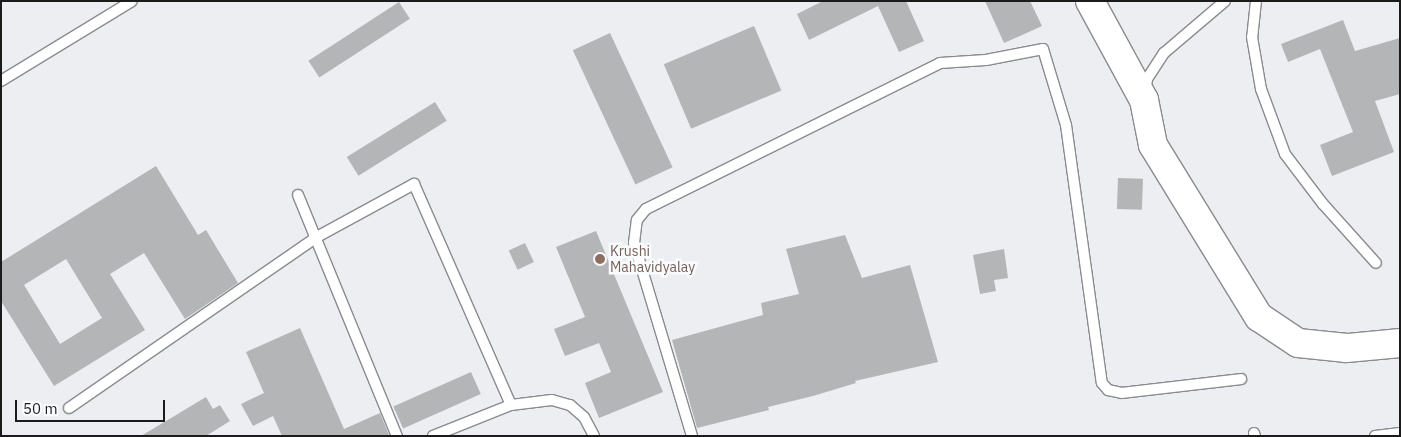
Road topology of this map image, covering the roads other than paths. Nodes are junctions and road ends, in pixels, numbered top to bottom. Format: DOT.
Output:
graph roads {
  1 [pos="132,1"];
  2 [pos="1090,1"];
  3 [pos="1226,1"];
  4 [pos="1256,1"];
  5 [pos="1,81"];
  6 [pos="1144,100"];
  7 [pos="298,195"];
  8 [pos="315,238"];
  9 [pos="1376,263"];
  10 [pos="1400,343"];
  11 [pos="1241,379"];
  12 [pos="511,405"];
  13 [pos="69,408"];
  14 [pos="1400,433"];
  15 [pos="397,436"];
  16 [pos="433,436"];
  17 [pos="594,436"];
  18 [pos="692,436"];
  19 [pos="1375,436"];
  1 -- 5 [label="lane"];
  2 -- 6 [label="main road"];
  3 -- 6 [label="lane"];
  4 -- 9 [label="lane"];
  6 -- 10 [label="main road"];
  7 -- 8 [label="lane"];
  8 -- 12 [label="lane"];
  8 -- 13 [label="lane"];
  8 -- 15 [label="lane"];
  11 -- 18 [label="lane"];
  12 -- 16 [label="lane"];
  12 -- 17 [label="lane"];
  14 -- 19 [label="lane"];
}
